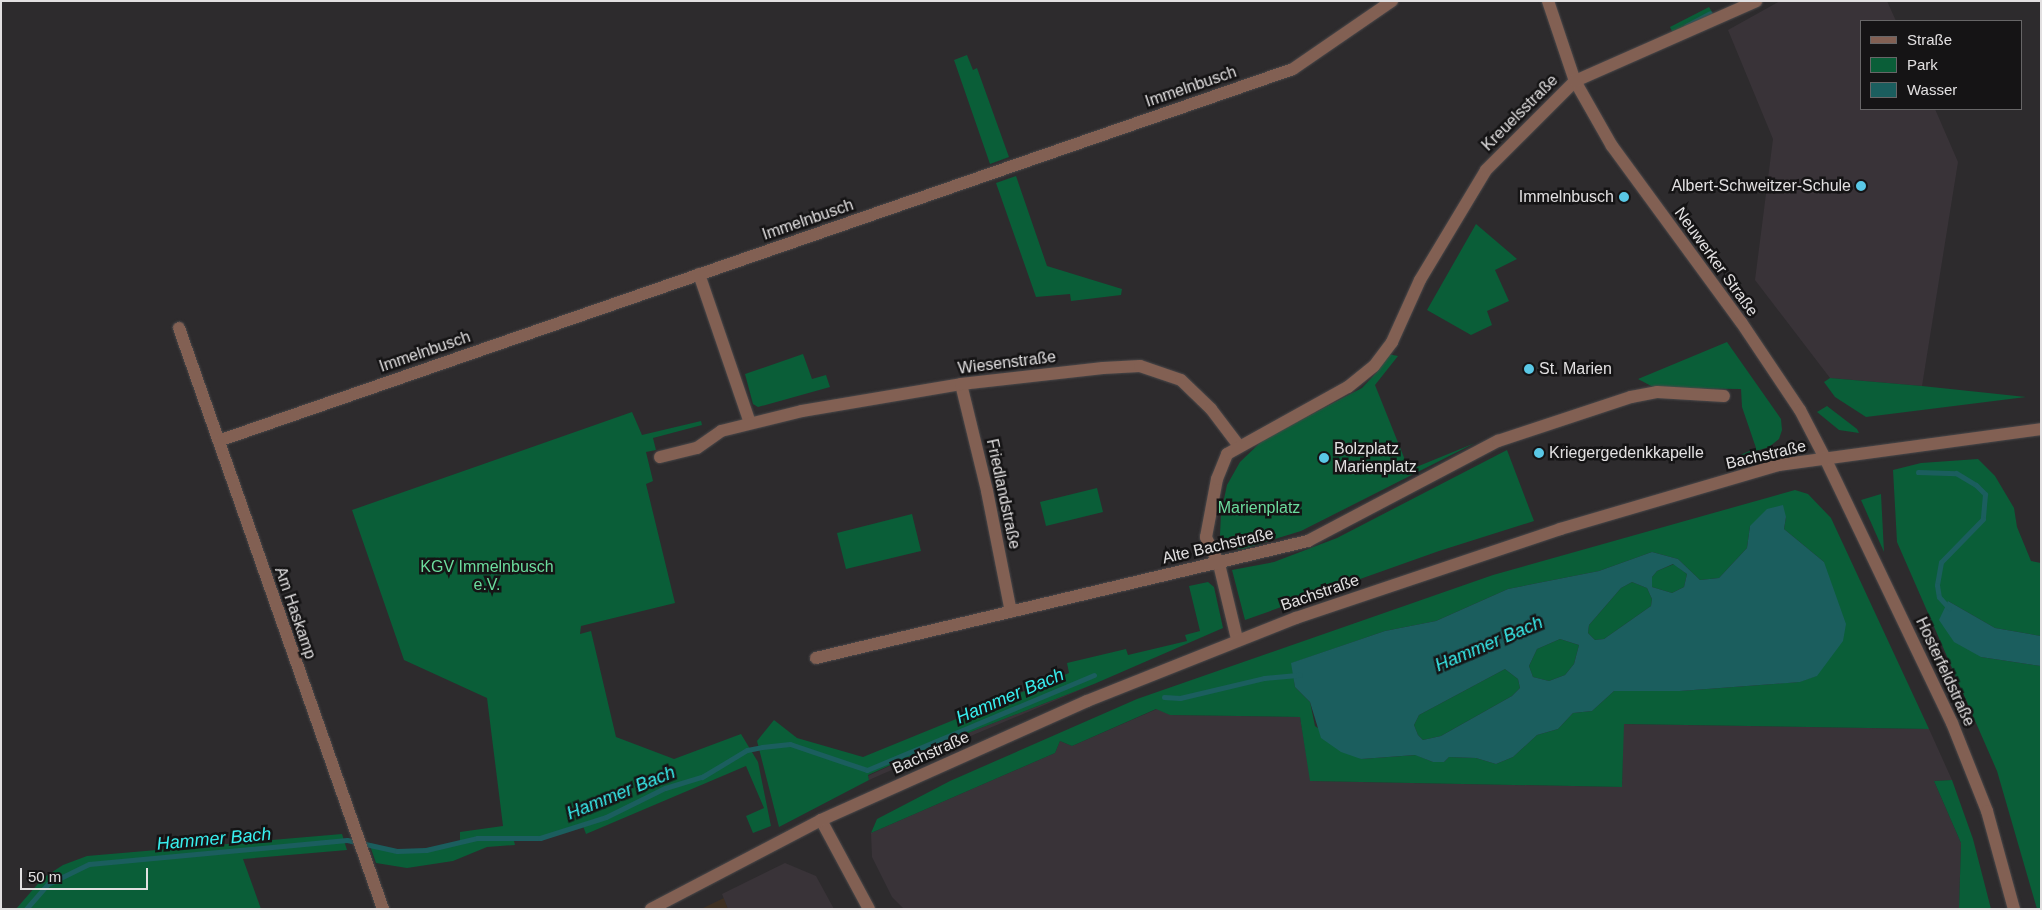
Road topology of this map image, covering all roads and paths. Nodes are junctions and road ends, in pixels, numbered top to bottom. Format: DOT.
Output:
graph roads {
  1 [pos="1392,1"];
  2 [pos="1548,1"];
  3 [pos="1756,1"];
  4 [pos="1575,81"];
  5 [pos="699,274"];
  6 [pos="179,328"];
  7 [pos="961,384"];
  8 [pos="1724,396"];
  9 [pos="750,423"];
  10 [pos="2041,429"];
  11 [pos="220,440"];
  12 [pos="1239,446"];
  13 [pos="660,457"];
  14 [pos="1825,458"];
  15 [pos="1219,564"];
  16 [pos="1011,612"];
  17 [pos="1236,639"];
  18 [pos="816,658"];
  19 [pos="820,820"];
  20 [pos="383,909"];
  21 [pos="651,909"];
  22 [pos="869,909"];
  23 [pos="2014,909"];
  1 -- 5 [label="street, Immelnbusch"];
  2 -- 4 [label="street, Neuwerker Straße"];
  3 -- 4 [label="street, Kreuelsstraße"];
  4 -- 12 [label="street, Kreuelsstraße"];
  4 -- 14 [label="street, Neuwerker Straße"];
  5 -- 9 [label="street"];
  5 -- 11 [label="street, Immelnbusch"];
  6 -- 11 [label="street, Am Haskamp"];
  7 -- 9 [label="street, Wiesenstraße"];
  7 -- 12 [label="street, Wiesenstraße"];
  7 -- 16 [label="street, Friedlandstraße"];
  8 -- 15 [label="street, Alte Bachstraße"];
  9 -- 13 [label="street, Wiesenstraße"];
  10 -- 14 [label="street, Bachstraße"];
  11 -- 20 [label="street, Am Haskamp"];
  12 -- 15 [label="street"];
  14 -- 17 [label="street, Bachstraße"];
  14 -- 23 [label="street, Hosterfeldstraße"];
  15 -- 16 [label="street, Alte Bachstraße"];
  15 -- 17 [label="street"];
  16 -- 18 [label="street, Alte Bachstraße"];
  17 -- 19 [label="street, Bachstraße"];
  19 -- 21 [label="street, Bachstraße"];
  19 -- 22 [label="street"];
}
